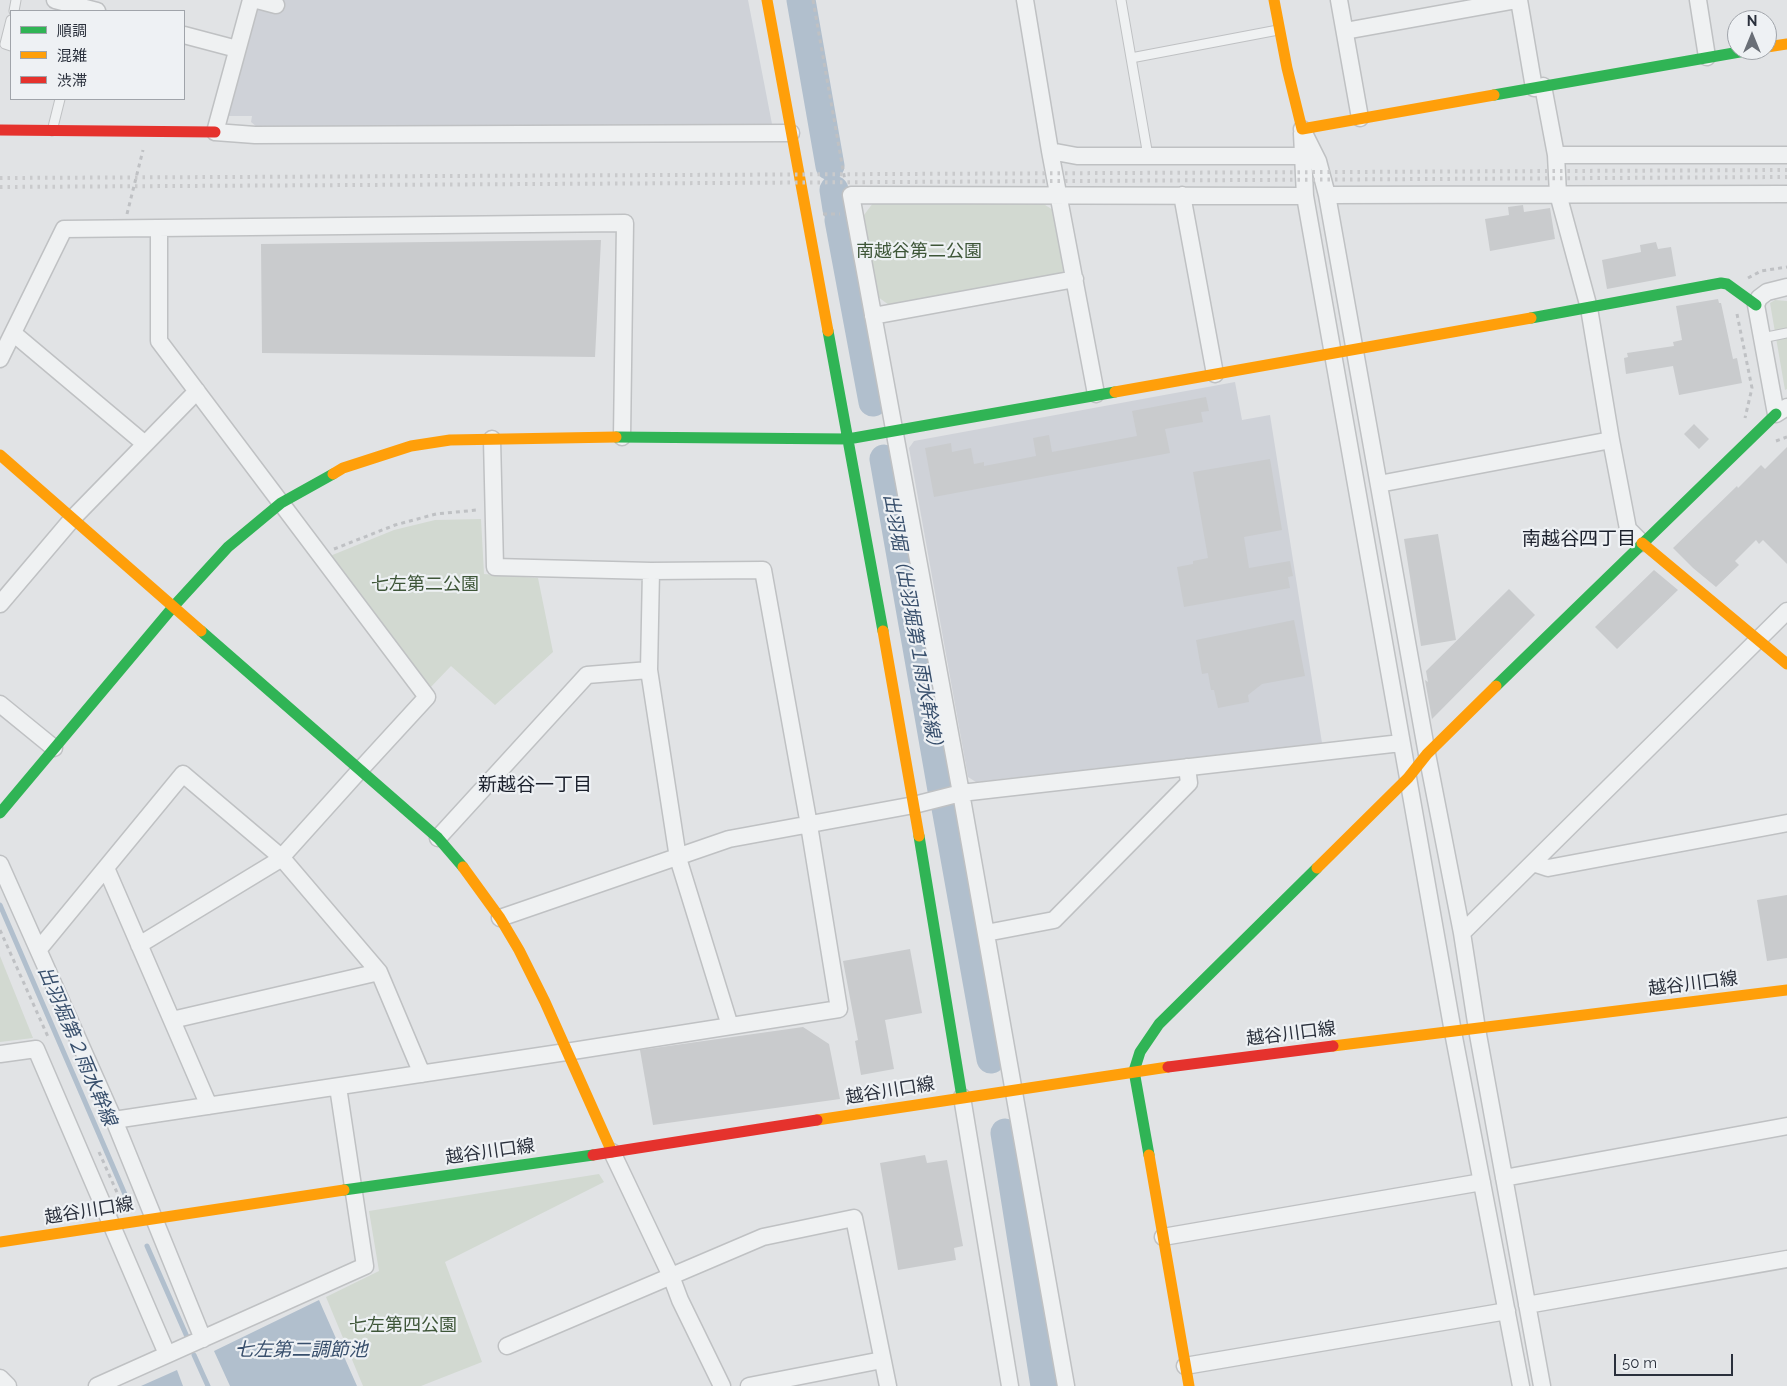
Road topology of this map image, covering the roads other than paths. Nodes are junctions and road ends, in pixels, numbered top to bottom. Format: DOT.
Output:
graph roads {
  1 [pos="55,0"];
  2 [pos="251,0"];
  3 [pos="257,0"];
  4 [pos="767,0"];
  5 [pos="1025,0"];
  6 [pos="1121,0"];
  7 [pos="1274,0"];
  8 [pos="1339,0"];
  9 [pos="1518,0"];
  10 [pos="1698,0"];
  11 [pos="276,6"];
  12 [pos="93,10"];
  13 [pos="10,24"];
  14 [pos="1279,30"];
  15 [pos="1345,31"];
  16 [pos="185,35"];
  17 [pos="10,46"];
  18 [pos="238,50"];
  19 [pos="1727,54"];
  20 [pos="1707,57"];
  21 [pos="1131,58"];
  22 [pos="1539,87"];
  23 [pos="60,100"];
  24 [pos="1360,118"];
  25 [pos="1302,129"];
  26 [pos="0,130"];
  27 [pos="52,131"];
  28 [pos="215,132"];
  29 [pos="791,133"];
  30 [pos="1050,151"];
  31 [pos="1556,155"];
  32 [pos="1787,155"];
  33 [pos="1148,156"];
  34 [pos="1302,156"];
  35 [pos="1558,194"];
  36 [pos="1787,194"];
  37 [pos="1182,195"];
  38 [pos="1327,195"];
  39 [pos="1059,196"];
  40 [pos="1305,196"];
  41 [pos="159,228"];
  42 [pos="1075,279"];
  43 [pos="1787,287"];
  44 [pos="1756,305"];
  45 [pos="1588,308"];
  46 [pos="873,316"];
  47 [pos="13,333"];
  48 [pos="1787,333"];
  49 [pos="1762,338"];
  50 [pos="1354,350"];
  51 [pos="1334,353"];
  52 [pos="0,359"];
  53 [pos="1215,374"];
  54 [pos="197,391"];
  55 [pos="1096,394"];
  56 [pos="1782,411"];
  57 [pos="895,431"];
  58 [pos="622,437"];
  59 [pos="492,439"];
  60 [pos="848,439"];
  61 [pos="1611,440"];
  62 [pos="145,444"];
  63 [pos="0,455"];
  64 [pos="1378,484"];
  65 [pos="281,503"];
  66 [pos="73,518"];
  67 [pos="1642,543"];
  68 [pos="651,571"];
  69 [pos="0,604"];
  70 [pos="173,607"];
  71 [pos="1787,611"];
  72 [pos="1758,640"];
  73 [pos="1787,664"];
  74 [pos="649,670"];
  75 [pos="0,704"];
  76 [pos="1401,742"];
  77 [pos="54,748"];
  78 [pos="1427,754"];
  79 [pos="1187,767"];
  80 [pos="360,770"];
  81 [pos="1408,778"];
  82 [pos="961,793"];
  83 [pos="914,805"];
  84 [pos="0,813"];
  85 [pos="1787,823"];
  86 [pos="809,825"];
  87 [pos="438,838"];
  88 [pos="281,857"];
  89 [pos="678,858"];
  90 [pos="1533,863"];
  91 [pos="0,864"];
  92 [pos="106,868"];
  93 [pos="500,918"];
  94 [pos="986,933"];
  95 [pos="1462,933"];
  96 [pos="139,946"];
  97 [pos="39,949"];
  98 [pos="379,972"];
  99 [pos="1787,990"];
  100 [pos="172,1020"];
  101 [pos="730,1026"];
  102 [pos="1477,1029"];
  103 [pos="1453,1032"];
  104 [pos="566,1052"];
  105 [pos="0,1054"];
  106 [pos="1134,1071"];
  107 [pos="422,1074"];
  108 [pos="338,1086"];
  109 [pos="1013,1089"];
  110 [pos="962,1097"];
  111 [pos="209,1106"];
  112 [pos="114,1120"];
  113 [pos="1787,1126"];
  114 [pos="612,1152"];
  115 [pos="1504,1178"];
  116 [pos="1482,1182"];
  117 [pos="353,1189"];
  118 [pos="155,1219"];
  119 [pos="111,1226"];
  120 [pos="1163,1237"];
  121 [pos="0,1242"];
  122 [pos="1787,1259"];
  123 [pos="671,1276"];
  124 [pos="1527,1305"];
  125 [pos="1507,1311"];
  126 [pos="203,1339"];
  127 [pos="507,1346"];
  128 [pos="168,1354"];
  129 [pos="882,1360"];
  130 [pos="1185,1366"];
  131 [pos="0,1378"];
  132 [pos="8,1386"];
  133 [pos="97,1386"];
  134 [pos="722,1386"];
  135 [pos="749,1386"];
  136 [pos="888,1386"];
  137 [pos="1010,1386"];
  138 [pos="1066,1386"];
  139 [pos="1189,1386"];
  140 [pos="1521,1386"];
  141 [pos="1542,1386"];
  1 -- 12 [label="street"];
  2 -- 18 [label="street"];
  3 -- 11 [label="street"];
  4 -- 29 [label="street"];
  5 -- 30 [label="street"];
  6 -- 21 [label="lane"];
  7 -- 14 [label="street"];
  8 -- 15 [label="street"];
  9 -- 15 [label="street"];
  9 -- 22 [label="street"];
  10 -- 20 [label="street"];
  13 -- 17 [label="lane"];
  14 -- 21 [label="lane"];
  14 -- 25 [label="street"];
  15 -- 24 [label="street"];
  16 -- 18 [label="street"];
  18 -- 28 [label="street"];
  19 -- 20 [label="street"];
  20 -- 22 [label="street"];
  21 -- 33 [label="lane"];
  22 -- 24 [label="street"];
  22 -- 31 [label="street"];
  23 -- 27 [label="lane"];
  24 -- 25 [label="street"];
  25 -- 34 [label="street"];
  25 -- 38 [label="street"];
  26 -- 27 [label="street"];
  27 -- 28 [label="street"];
  28 -- 29 [label="street"];
  29 -- 60 [label="street"];
  30 -- 33 [label="street"];
  30 -- 39 [label="street"];
  31 -- 32 [label="street"];
  31 -- 35 [label="street"];
  33 -- 34 [label="street"];
  34 -- 40 [label="street"];
  35 -- 36 [label="street"];
  35 -- 38 [label="street"];
  35 -- 45 [label="street"];
  37 -- 39 [label="street"];
  37 -- 40 [label="street"];
  37 -- 53 [label="street"];
  38 -- 50 [label="street"];
  39 -- 42 [label="street"];
  39 -- 46 [label="street"];
  40 -- 51 [label="street"];
  41 -- 47 [label="street"];
  41 -- 54 [label="street"];
  41 -- 58 [label="street"];
  42 -- 46 [label="street"];
  42 -- 55 [label="street"];
  43 -- 44 [label="street"];
  44 -- 45 [label="street"];
  44 -- 49 [label="street"];
  45 -- 50 [label="street"];
  45 -- 61 [label="street"];
  46 -- 57 [label="street"];
  47 -- 52 [label="street"];
  47 -- 62 [label="street"];
  48 -- 49 [label="lane"];
  49 -- 56 [label="street"];
  50 -- 51 [label="street"];
  50 -- 64 [label="street"];
  51 -- 53 [label="street"];
  51 -- 76 [label="street"];
  53 -- 55 [label="street"];
  54 -- 62 [label="street"];
  54 -- 65 [label="street"];
  55 -- 57 [label="street"];
  56 -- 67 [label="street"];
  57 -- 60 [label="street"];
  57 -- 82 [label="street"];
  58 -- 59 [label="street"];
  58 -- 60 [label="street"];
  59 -- 65 [label="street"];
  59 -- 68 [label="street"];
  60 -- 83 [label="street"];
  61 -- 64 [label="street"];
  61 -- 67 [label="street"];
  62 -- 66 [label="street"];
  63 -- 66 [label="street"];
  64 -- 78 [label="street"];
  65 -- 70 [label="street"];
  65 -- 80 [label="street"];
  66 -- 69 [label="street"];
  66 -- 70 [label="street"];
  67 -- 72 [label="street"];
  67 -- 78 [label="street"];
  68 -- 74 [label="street"];
  68 -- 86 [label="street"];
  70 -- 77 [label="street"];
  70 -- 80 [label="street"];
  71 -- 72 [label="street"];
  72 -- 73 [label="street"];
  72 -- 90 [label="street"];
  74 -- 87 [label="street"];
  74 -- 89 [label="street"];
  75 -- 77 [label="street"];
  76 -- 79 [label="street"];
  76 -- 81 [label="street"];
  77 -- 84 [label="street"];
  78 -- 81 [label="street"];
  78 -- 95 [label="street"];
  79 -- 82 [label="street"];
  79 -- 94 [label="street"];
  80 -- 87 [label="street"];
  80 -- 88 [label="street"];
  81 -- 103 [label="street"];
  81 -- 106 [label="street"];
  82 -- 83 [label="street"];
  82 -- 94 [label="street"];
  83 -- 86 [label="street"];
  83 -- 110 [label="street"];
  85 -- 90 [label="street"];
  86 -- 89 [label="street"];
  86 -- 101 [label="street"];
  87 -- 93 [label="street"];
  88 -- 92 [label="street"];
  88 -- 96 [label="street"];
  88 -- 98 [label="street"];
  89 -- 93 [label="street"];
  89 -- 101 [label="street"];
  90 -- 95 [label="street"];
  91 -- 97 [label="street"];
  92 -- 96 [label="street"];
  92 -- 97 [label="street"];
  93 -- 104 [label="street"];
  94 -- 109 [label="street"];
  95 -- 102 [label="street"];
  96 -- 100 [label="street"];
  97 -- 112 [label="street"];
  98 -- 100 [label="street"];
  98 -- 107 [label="street"];
  99 -- 102 [label="street, 越谷川口線"];
  100 -- 111 [label="street"];
  101 -- 104 [label="street"];
  102 -- 103 [label="street, 越谷川口線"];
  102 -- 115 [label="street"];
  103 -- 106 [label="street, 越谷川口線"];
  103 -- 116 [label="street"];
  104 -- 107 [label="street"];
  104 -- 114 [label="street"];
  105 -- 119 [label="street"];
  106 -- 109 [label="street, 越谷川口線"];
  106 -- 120 [label="street"];
  107 -- 108 [label="street"];
  108 -- 111 [label="street"];
  108 -- 117 [label="street"];
  109 -- 110 [label="street, 越谷川口線"];
  109 -- 138 [label="street"];
  110 -- 114 [label="street, 越谷川口線"];
  110 -- 137 [label="street"];
  111 -- 112 [label="street"];
  112 -- 118 [label="street"];
  113 -- 115 [label="street"];
  114 -- 117 [label="street, 越谷川口線"];
  114 -- 123 [label="street"];
  115 -- 124 [label="street"];
  116 -- 120 [label="street"];
  116 -- 125 [label="street"];
  117 -- 118 [label="street, 越谷川口線"];
  117 -- 126 [label="street"];
  118 -- 119 [label="street, 越谷川口線"];
  118 -- 126 [label="street"];
  119 -- 121 [label="street, 越谷川口線"];
  119 -- 128 [label="street"];
  120 -- 130 [label="street"];
  122 -- 124 [label="street"];
  123 -- 127 [label="street"];
  123 -- 129 [label="street"];
  123 -- 134 [label="street"];
  124 -- 141 [label="street"];
  125 -- 130 [label="street"];
  125 -- 140 [label="street"];
  126 -- 128 [label="street"];
  128 -- 133 [label="street"];
  129 -- 135 [label="street"];
  129 -- 136 [label="street"];
  130 -- 139 [label="street"];
  131 -- 132 [label="street"];
}
